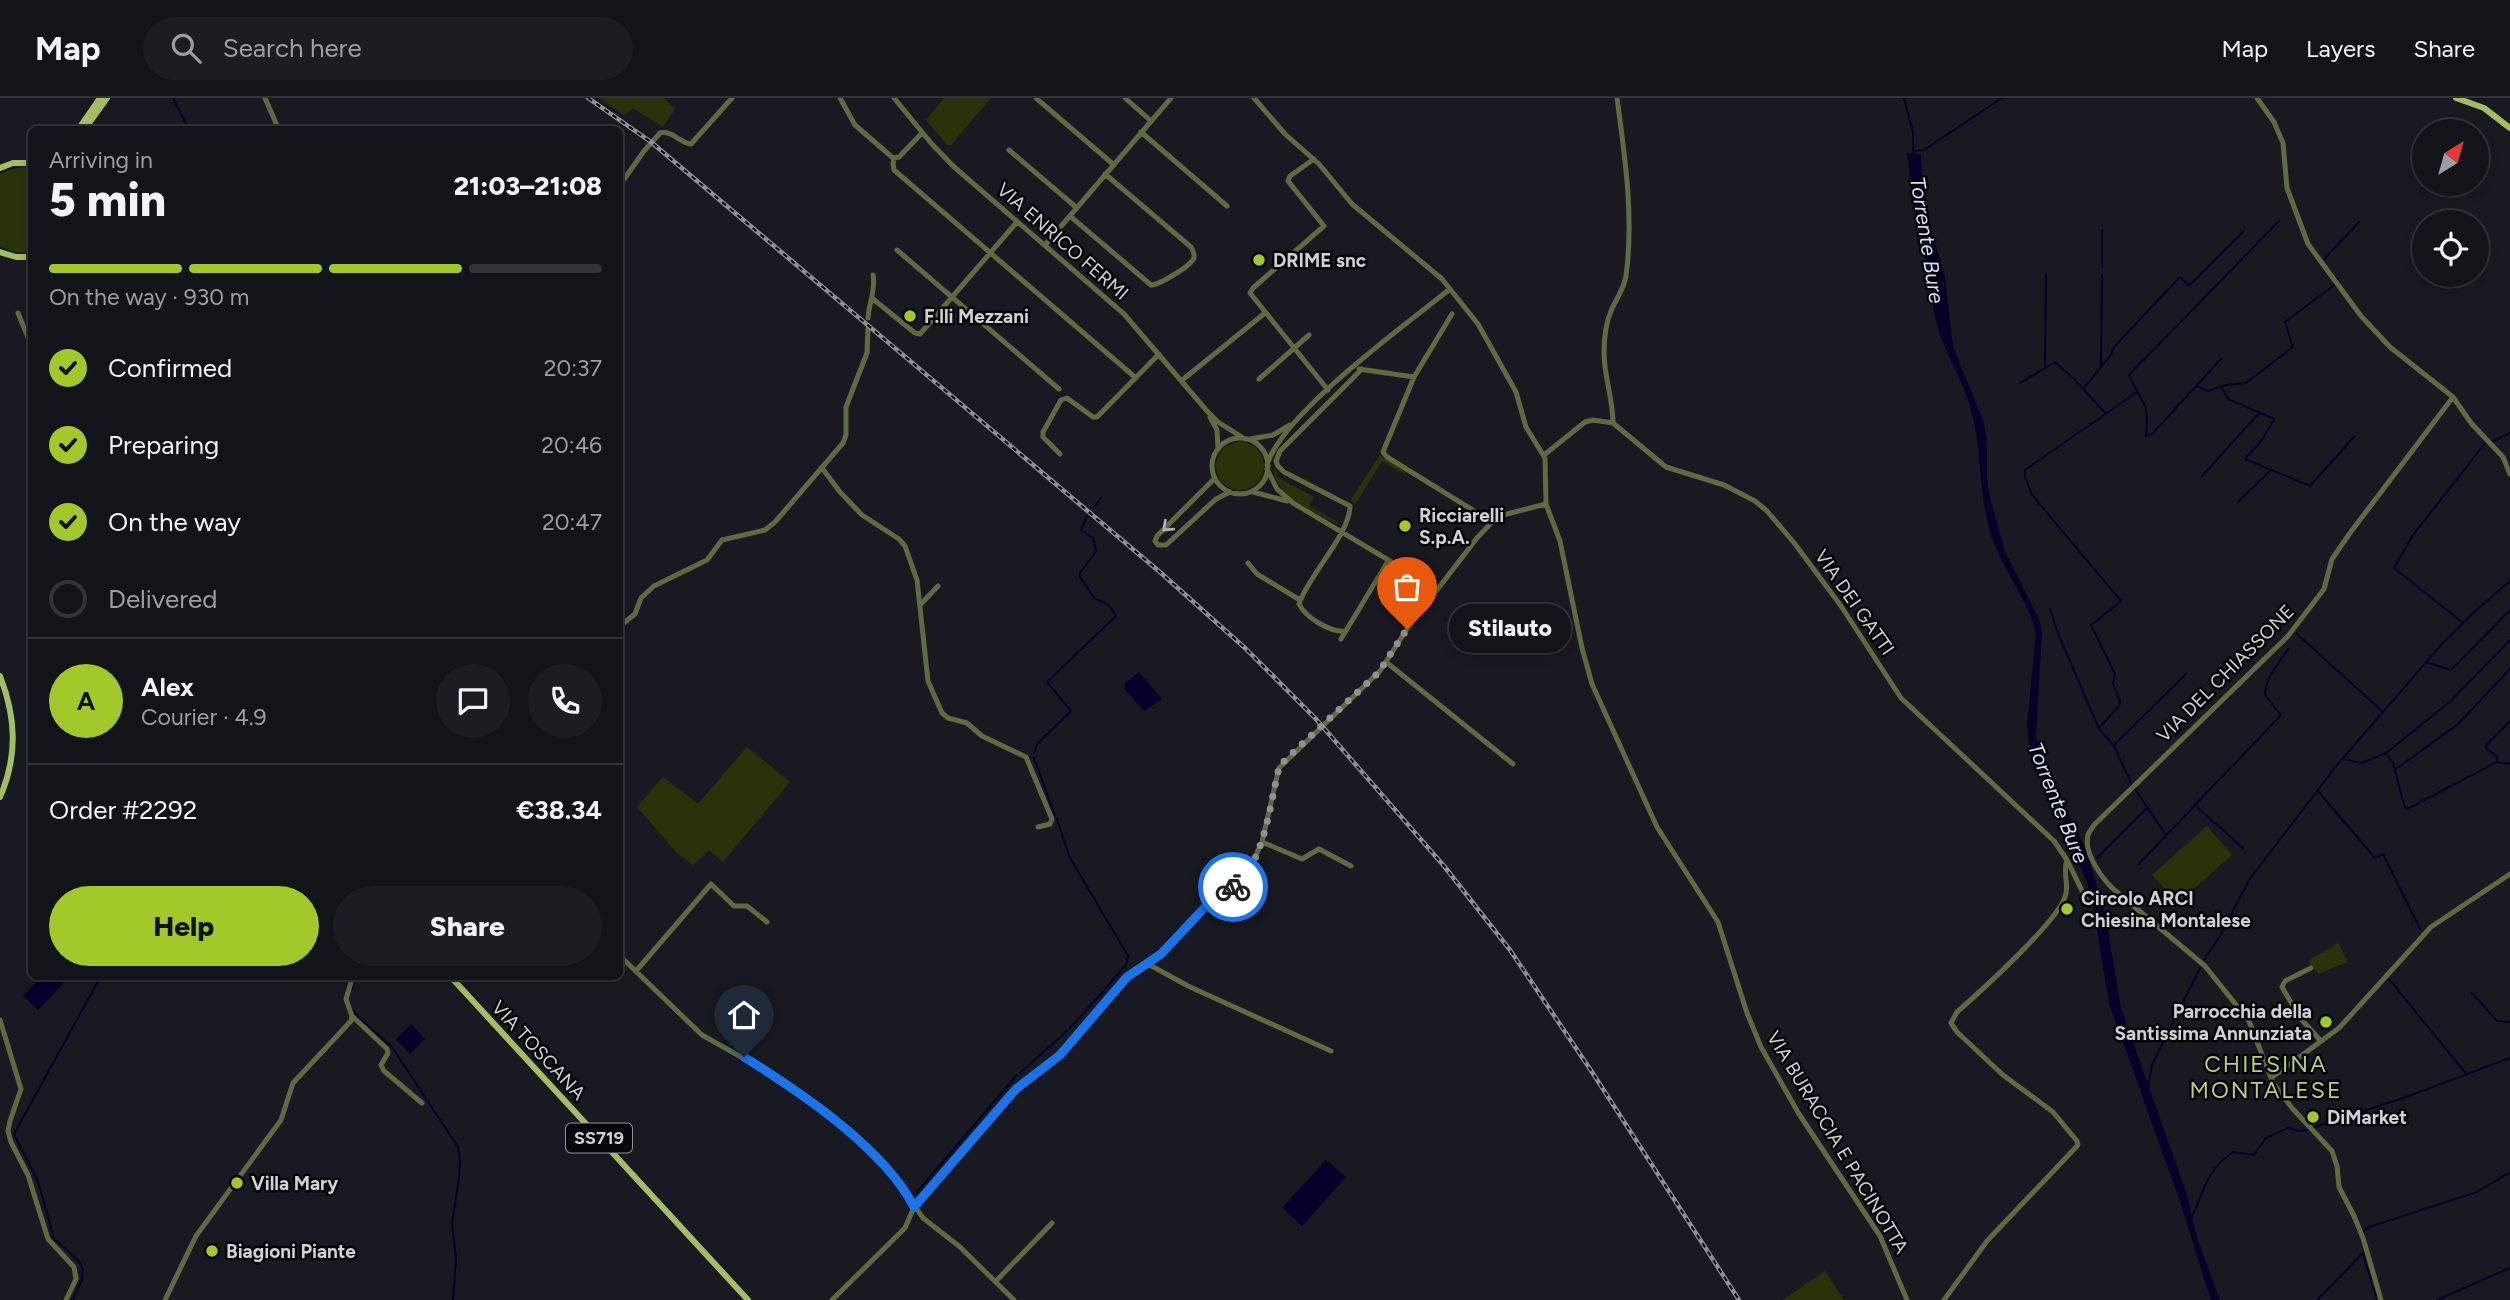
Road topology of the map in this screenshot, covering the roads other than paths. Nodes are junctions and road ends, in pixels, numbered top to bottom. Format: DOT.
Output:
graph roads {
  1 [pos="100,98"];
  2 [pos="107,98"];
  3 [pos="265,98"];
  4 [pos="732,98"];
  5 [pos="840,98"];
  6 [pos="894,98"];
  7 [pos="1036,98"];
  8 [pos="1125,98"];
  9 [pos="1171,98"];
  10 [pos="1254,98"];
  11 [pos="1617,98"];
  12 [pos="2257,98"];
  13 [pos="2456,98"];
  14 [pos="1151,121"];
  15 [pos="81,126"];
  16 [pos="87,126"];
  17 [pos="277,126"];
  18 [pos="2510,128"];
  19 [pos="1141,132"];
  20 [pos="922,133"];
  21 [pos="1009,150"];
  22 [pos="894,159"];
  23 [pos="1314,159"];
  24 [pos="28,163"];
  25 [pos="1114,164"];
  26 [pos="0,169"];
  27 [pos="1105,174"];
  28 [pos="623,181"];
  29 [pos="1227,206"];
  30 [pos="1077,208"];
  31 [pos="1069,216"];
  32 [pos="1017,222"];
  33 [pos="1045,246"];
  34 [pos="897,250"];
  35 [pos="0,252"];
  36 [pos="990,252"];
  37 [pos="10,256"];
  38 [pos="28,257"];
  39 [pos="0,261"];
  40 [pos="873,275"];
  41 [pos="1450,289"];
  42 [pos="951,297"];
  43 [pos="873,299"];
  44 [pos="18,313"];
  45 [pos="1265,313"];
  46 [pos="1452,314"];
  47 [pos="869,318"];
  48 [pos="869,328"];
  49 [pos="1309,335"];
  50 [pos="28,337"];
  51 [pos="1293,348"];
  52 [pos="1159,354"];
  53 [pos="1352,368"];
  54 [pos="1362,369"];
  55 [pos="1136,377"];
  56 [pos="1414,377"];
  57 [pos="1259,379"];
  58 [pos="1181,381"];
  59 [pos="1059,388"];
  60 [pos="1328,390"];
  61 [pos="2453,397"];
  62 [pos="1207,411"];
  63 [pos="1613,423"];
  64 [pos="1293,424"];
  65 [pos="1246,439"];
  66 [pos="1218,449"];
  67 [pos="1060,454"];
  68 [pos="1544,455"];
  69 [pos="1267,467"];
  70 [pos="821,468"];
  71 [pos="2510,474"];
  72 [pos="1215,478"];
  73 [pos="1251,491"];
  74 [pos="1230,492"];
  75 [pos="1293,503"];
  76 [pos="1546,504"];
  77 [pos="1492,523"];
  78 [pos="1340,532"];
  79 [pos="1388,561"];
  80 [pos="1248,563"];
  81 [pos="939,586"];
  82 [pos="1437,589"];
  83 [pos="1300,600"];
  84 [pos="920,605"];
  85 [pos="623,624"];
  86 [pos="1346,631"];
  87 [pos="1341,639"];
  88 [pos="1386,662"];
  89 [pos="0,676"];
  90 [pos="1513,764"];
  91 [pos="0,797"];
  92 [pos="1038,827"];
  93 [pos="1262,842"];
  94 [pos="2067,860"];
  95 [pos="1351,866"];
  96 [pos="2510,874"];
  97 [pos="2118,894"];
  98 [pos="767,922"];
  99 [pos="623,959"];
  100 [pos="1149,964"];
  101 [pos="2311,968"];
  102 [pos="636,971"];
  103 [pos="352,980"];
  104 [pos="454,980"];
  105 [pos="352,1016"];
  106 [pos="0,1020"];
  107 [pos="2321,1041"];
  108 [pos="1331,1051"];
  109 [pos="2271,1078"];
  110 [pos="422,1103"];
  111 [pos="914,1207"];
  112 [pos="1052,1223"];
  113 [pos="996,1281"];
  114 [pos="66,1300"];
  115 [pos="165,1300"];
  116 [pos="748,1300"];
  117 [pos="832,1300"];
  118 [pos="1014,1300"];
  119 [pos="1908,1300"];
  120 [pos="1944,1300"];
  121 [pos="2381,1300"];
  1 -- 15 [label="main road"];
  2 -- 16 [label="main road"];
  3 -- 17 [label="street"];
  4 -- 28 [label="street"];
  5 -- 22 [label="street"];
  6 -- 20 [label="street, VIA ENRICO FERMI"];
  7 -- 25 [label="street"];
  8 -- 14 [label="street"];
  9 -- 14 [label="street"];
  10 -- 23 [label="street"];
  11 -- 63 [label="street"];
  12 -- 61 [label="street"];
  13 -- 18 [label="main road"];
  14 -- 19 [label="street"];
  19 -- 25 [label="street"];
  19 -- 29 [label="street"];
  20 -- 22 [label="street"];
  20 -- 32 [label="street, VIA ENRICO FERMI"];
  21 -- 30 [label="street"];
  22 -- 36 [label="street"];
  23 -- 41 [label="street"];
  23 -- 45 [label="street"];
  24 -- 26 [label="main road"];
  25 -- 27 [label="street"];
  27 -- 30 [label="street"];
  27 -- 31 [label="street"];
  30 -- 31 [label="street"];
  31 -- 33 [label="street"];
  32 -- 33 [label="street, VIA ENRICO FERMI"];
  32 -- 36 [label="street"];
  33 -- 52 [label="street, VIA ENRICO FERMI"];
  34 -- 42 [label="street"];
  35 -- 37 [label="main road"];
  36 -- 42 [label="street"];
  36 -- 55 [label="street"];
  37 -- 38 [label="main road"];
  37 -- 39 [label="main road"];
  40 -- 43 [label="street"];
  41 -- 53 [label="street"];
  41 -- 68 [label="street"];
  42 -- 43 [label="street"];
  42 -- 59 [label="street"];
  43 -- 47 [label="street"];
  44 -- 50 [label="street"];
  45 -- 51 [label="street"];
  45 -- 58 [label="street"];
  46 -- 56 [label="street"];
  48 -- 70 [label="street"];
  49 -- 51 [label="street"];
  51 -- 57 [label="street"];
  51 -- 60 [label="street"];
  52 -- 55 [label="street"];
  52 -- 58 [label="street, VIA ENRICO FERMI"];
  53 -- 54 [label="street"];
  53 -- 60 [label="street"];
  54 -- 56 [label="street"];
  54 -- 78 [label="street"];
  55 -- 67 [label="street"];
  56 -- 77 [label="street"];
  58 -- 62 [label="street, VIA ENRICO FERMI"];
  60 -- 64 [label="street"];
  61 -- 71 [label="street"];
  61 -- 97 [label="street, VIA DEL CHIASSONE"];
  62 -- 65 [label="street"];
  62 -- 66 [label="street"];
  63 -- 68 [label="street"];
  63 -- 94 [label="street, VIA DEI GATTI"];
  64 -- 65 [label="street"];
  64 -- 69 [label="street"];
  65 -- 66 [label="street"];
  65 -- 69 [label="street"];
  66 -- 72 [label="street"];
  68 -- 76 [label="street, VIA BURACCIA E PACINOTTA"];
  69 -- 73 [label="street"];
  69 -- 75 [label="street"];
  70 -- 84 [label="street"];
  70 -- 85 [label="street"];
  72 -- 74 [label="street"];
  72 -- 74 [label="street, one-way"];
  73 -- 74 [label="street"];
  73 -- 75 [label="street"];
  75 -- 78 [label="street"];
  76 -- 77 [label="street"];
  76 -- 119 [label="street, VIA BURACCIA E PACINOTTA"];
  77 -- 82 [label="street"];
  78 -- 79 [label="street"];
  78 -- 83 [label="street"];
  79 -- 82 [label="street"];
  79 -- 86 [label="street"];
  80 -- 83 [label="street"];
  81 -- 84 [label="street"];
  82 -- 88 [label="street"];
  83 -- 86 [label="street"];
  84 -- 92 [label="street"];
  86 -- 87 [label="street"];
  88 -- 90 [label="street"];
  88 -- 93 [label="street"];
  89 -- 91 [label="main road"];
  93 -- 95 [label="street"];
  93 -- 100 [label="street"];
  94 -- 97 [label="street, VIA DEI GATTI"];
  94 -- 120 [label="street"];
  96 -- 107 [label="street"];
  97 -- 109 [label="street, VIA DEL CHIASSONE"];
  98 -- 102 [label="street"];
  99 -- 102 [label="street"];
  100 -- 108 [label="street"];
  100 -- 111 [label="street"];
  101 -- 107 [label="street"];
  102 -- 111 [label="street"];
  103 -- 105 [label="street"];
  104 -- 116 [label="main road, VIA TOSCANA / SS719"];
  105 -- 110 [label="street"];
  105 -- 115 [label="street"];
  106 -- 114 [label="street"];
  107 -- 109 [label="street"];
  109 -- 121 [label="street, VIA DEL CHIASSONE"];
  111 -- 113 [label="street"];
  111 -- 117 [label="street"];
  112 -- 113 [label="street"];
  113 -- 118 [label="street"];
}
